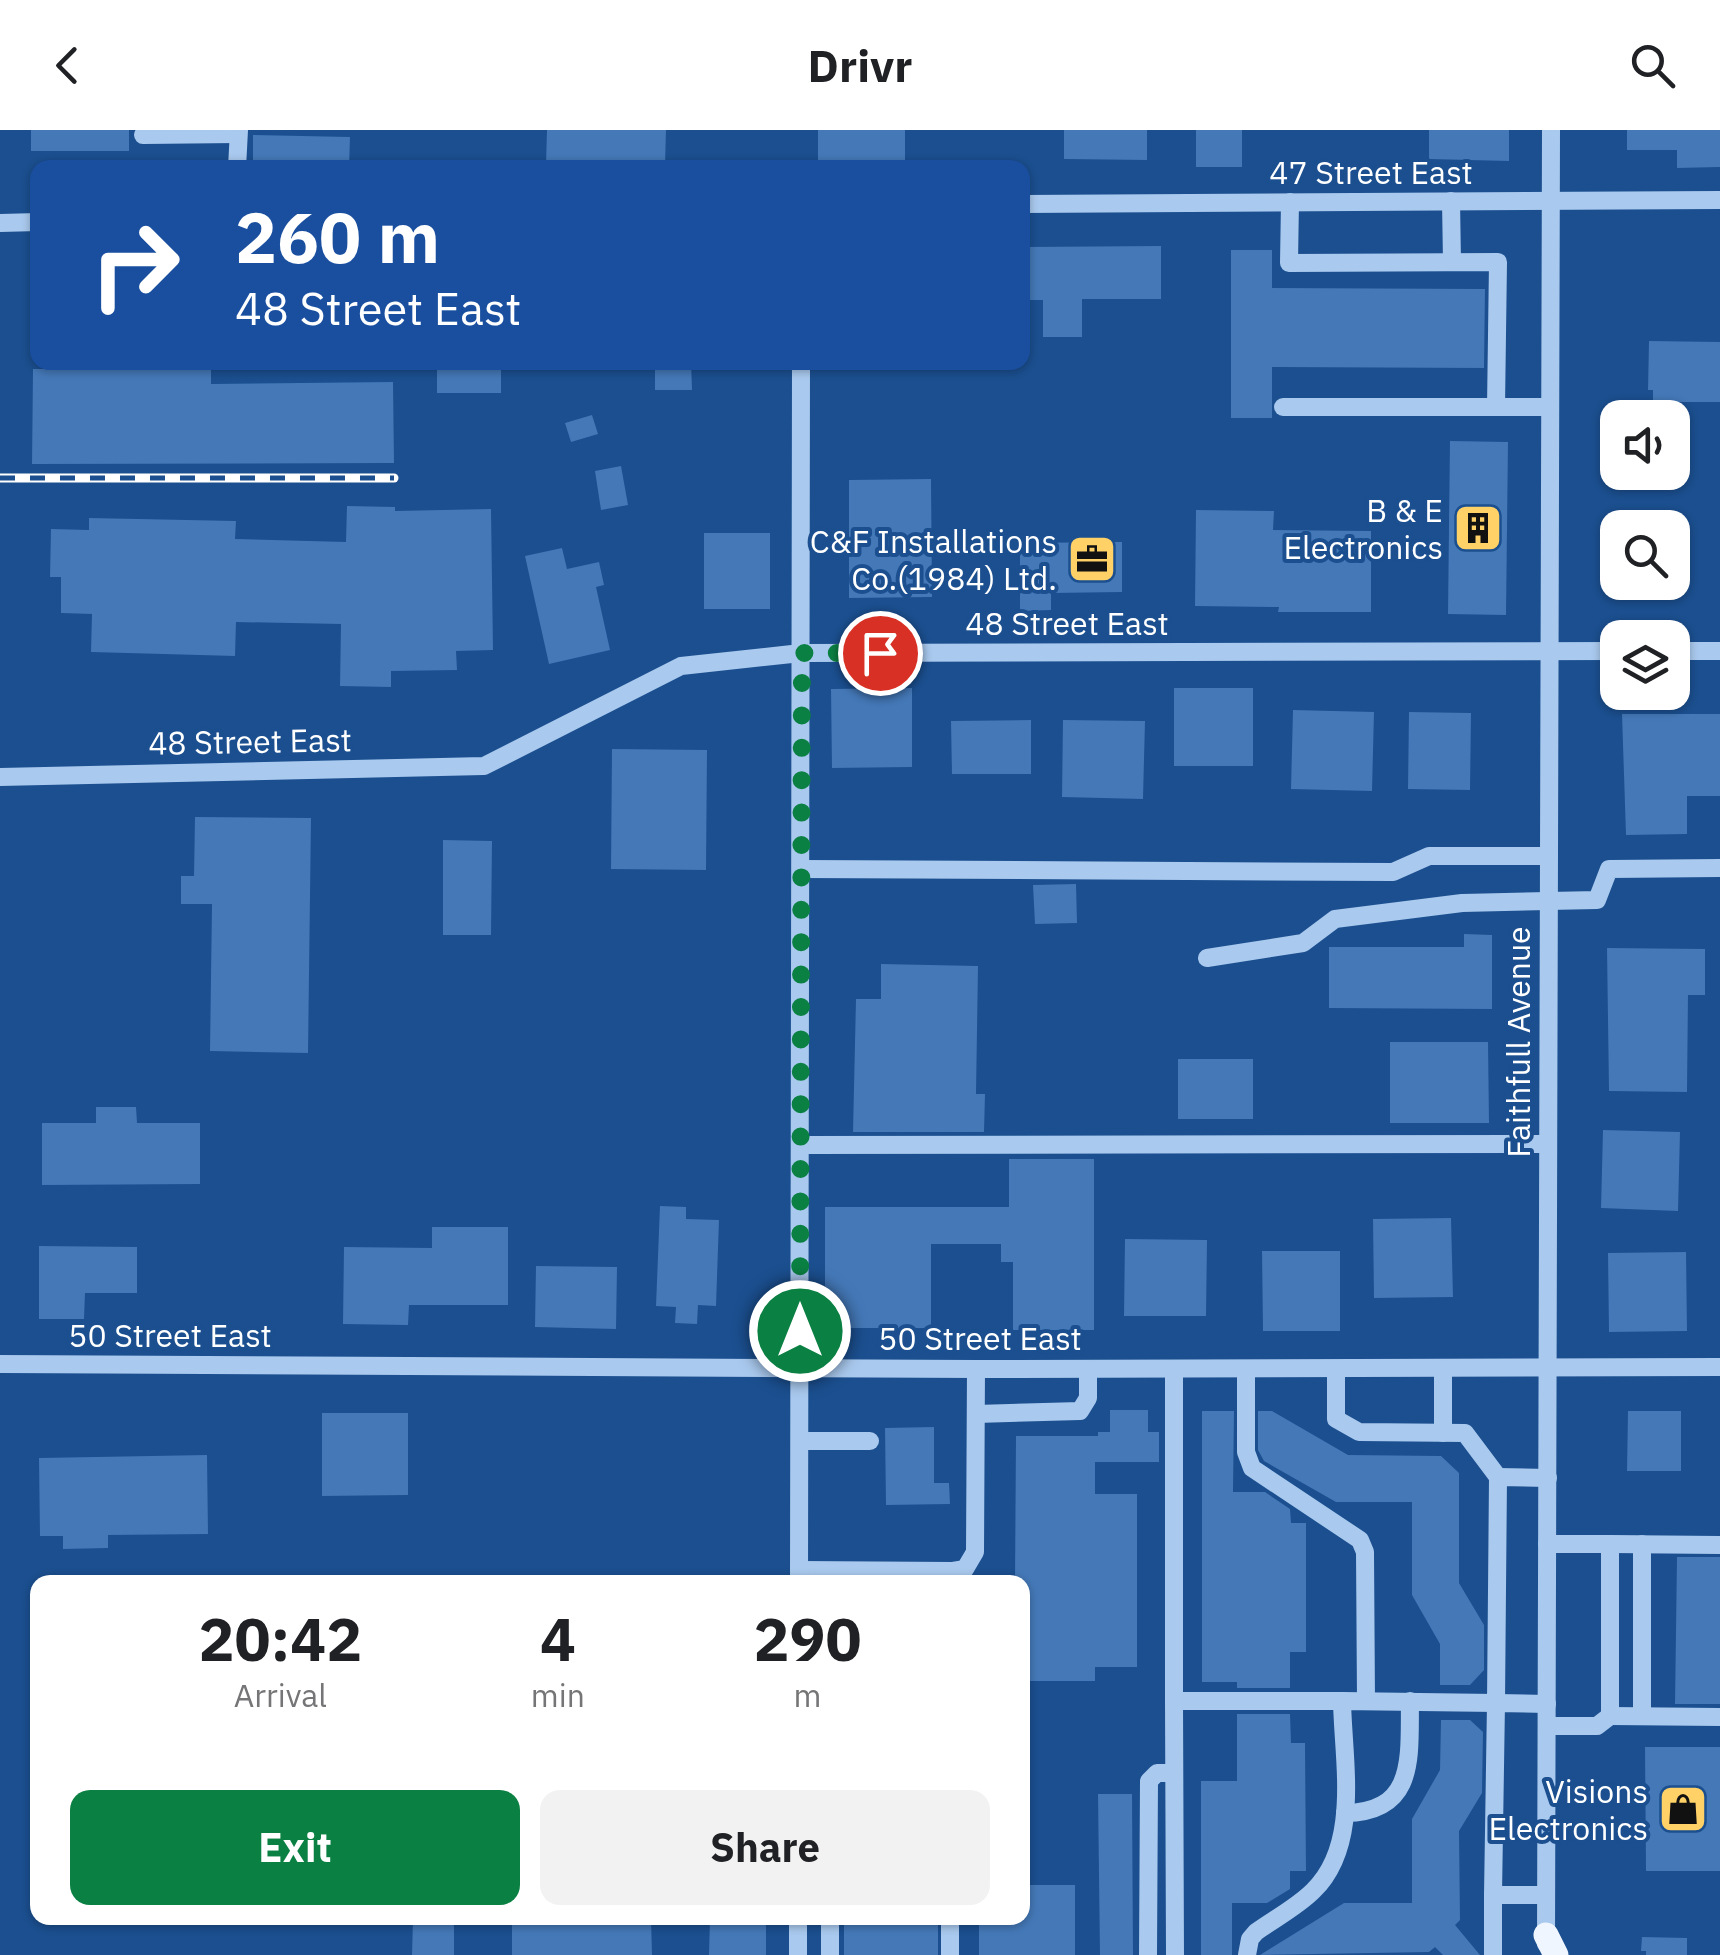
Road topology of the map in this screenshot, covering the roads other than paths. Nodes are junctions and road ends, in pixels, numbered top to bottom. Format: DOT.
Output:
graph roads {
  1 [pos="1550,130"];
  2 [pos="238,132"];
  3 [pos="143,135"];
  4 [pos="238,160"];
  5 [pos="1550,200"];
  6 [pos="1720,200"];
  7 [pos="1451,201"];
  8 [pos="1290,202"];
  9 [pos="1030,204"];
  10 [pos="0,222"];
  11 [pos="30,222"];
  12 [pos="1452,262"];
  13 [pos="802,370"];
  14 [pos="1283,407"];
  15 [pos="1496,407"];
  16 [pos="1550,407"];
  17 [pos="1690,651"];
  18 [pos="1720,651"];
  19 [pos="1550,652"];
  20 [pos="1600,652"];
  21 [pos="802,653"];
  22 [pos="0,777"];
  23 [pos="1550,856"];
  24 [pos="1720,868"];
  25 [pos="801,869"];
  26 [pos="1549,903"];
  27 [pos="1207,958"];
  28 [pos="1548,1144"];
  29 [pos="800,1146"];
  30 [pos="0,1364"];
  31 [pos="1720,1367"];
  32 [pos="800,1368"];
  33 [pos="976,1368"];
  34 [pos="1088,1368"];
  35 [pos="1174,1368"];
  36 [pos="1246,1369"];
  37 [pos="1336,1369"];
  38 [pos="1443,1369"];
  39 [pos="1548,1369"];
  40 [pos="976,1414"];
  41 [pos="1443,1433"];
  42 [pos="800,1441"];
  43 [pos="870,1442"];
  44 [pos="1498,1478"];
  45 [pos="1548,1478"];
  46 [pos="1547,1544"];
  47 [pos="1610,1544"];
  48 [pos="1642,1544"];
  49 [pos="1720,1545"];
  50 [pos="799,1575"];
  51 [pos="837,1575"];
  52 [pos="1410,1701"];
  53 [pos="1174,1702"];
  54 [pos="1342,1702"];
  55 [pos="1366,1702"];
  56 [pos="1496,1703"];
  57 [pos="1547,1704"];
  58 [pos="1642,1715"];
  59 [pos="1610,1716"];
  60 [pos="1720,1716"];
  61 [pos="1547,1726"];
  62 [pos="1174,1773"];
  63 [pos="1345,1813"];
  64 [pos="1492,1895"];
  65 [pos="1546,1895"];
  66 [pos="798,1925"];
  67 [pos="830,1925"];
  68 [pos="950,1925"];
  69 [pos="1546,1950"];
  70 [pos="798,1955"];
  71 [pos="830,1955"];
  72 [pos="950,1955"];
  73 [pos="1148,1955"];
  74 [pos="1175,1955"];
  75 [pos="1247,1955"];
  76 [pos="1494,1955"];
  1 -- 5 [label="street, Faithfull Avenue"];
  2 -- 3 [label="street"];
  2 -- 4 [label="street"];
  5 -- 6 [label="street, 47 Street East"];
  5 -- 7 [label="street, 47 Street East"];
  5 -- 16 [label="street, Faithfull Avenue"];
  7 -- 8 [label="street, 47 Street East"];
  7 -- 12 [label="street"];
  8 -- 9 [label="street, 47 Street East"];
  8 -- 12 [label="street"];
  10 -- 11 [label="street"];
  12 -- 15 [label="street"];
  13 -- 21 [label="street"];
  14 -- 15 [label="street"];
  15 -- 16 [label="street"];
  16 -- 19 [label="street, Faithfull Avenue"];
  17 -- 18 [label="street"];
  19 -- 20 [label="street, 48 Street East"];
  19 -- 21 [label="street, 48 Street East"];
  19 -- 23 [label="street, Faithfull Avenue"];
  21 -- 22 [label="street, 48 Street East"];
  21 -- 25 [label="street"];
  23 -- 25 [label="street"];
  23 -- 26 [label="street, Faithfull Avenue"];
  24 -- 26 [label="street"];
  25 -- 29 [label="street"];
  26 -- 27 [label="street"];
  26 -- 28 [label="street, Faithfull Avenue"];
  28 -- 29 [label="street"];
  28 -- 39 [label="street, Faithfull Avenue"];
  29 -- 32 [label="street"];
  30 -- 32 [label="street, 50 Street East"];
  31 -- 39 [label="street, 50 Street East"];
  32 -- 33 [label="street, 50 Street East"];
  32 -- 42 [label="street"];
  33 -- 34 [label="street, 50 Street East"];
  33 -- 40 [label="street"];
  34 -- 35 [label="street, 50 Street East"];
  34 -- 40 [label="street"];
  35 -- 36 [label="street, 50 Street East"];
  35 -- 53 [label="street"];
  36 -- 37 [label="street, 50 Street East"];
  36 -- 55 [label="street"];
  37 -- 38 [label="street, 50 Street East"];
  37 -- 41 [label="street"];
  38 -- 39 [label="street, 50 Street East"];
  38 -- 41 [label="street"];
  39 -- 45 [label="street, Faithfull Avenue"];
  40 -- 51 [label="street"];
  41 -- 44 [label="street"];
  42 -- 43 [label="street"];
  42 -- 50 [label="street"];
  44 -- 45 [label="street"];
  44 -- 56 [label="street"];
  45 -- 46 [label="street, Faithfull Avenue"];
  46 -- 47 [label="street"];
  46 -- 57 [label="street, Faithfull Avenue"];
  47 -- 48 [label="street"];
  47 -- 59 [label="street"];
  48 -- 49 [label="street"];
  48 -- 58 [label="street"];
  52 -- 55 [label="street"];
  52 -- 56 [label="street"];
  52 -- 63 [label="street"];
  53 -- 54 [label="street"];
  53 -- 62 [label="street"];
  54 -- 55 [label="street"];
  54 -- 63 [label="street"];
  56 -- 57 [label="street"];
  56 -- 64 [label="street"];
  57 -- 61 [label="street, Faithfull Avenue"];
  58 -- 59 [label="street"];
  58 -- 60 [label="street"];
  59 -- 61 [label="street"];
  61 -- 65 [label="street, Faithfull Avenue"];
  62 -- 73 [label="street"];
  62 -- 74 [label="street"];
  63 -- 75 [label="street"];
  64 -- 65 [label="street"];
  64 -- 76 [label="street"];
  65 -- 69 [label="street, Faithfull Avenue"];
  66 -- 70 [label="street"];
  67 -- 71 [label="street"];
  68 -- 72 [label="street"];
}
